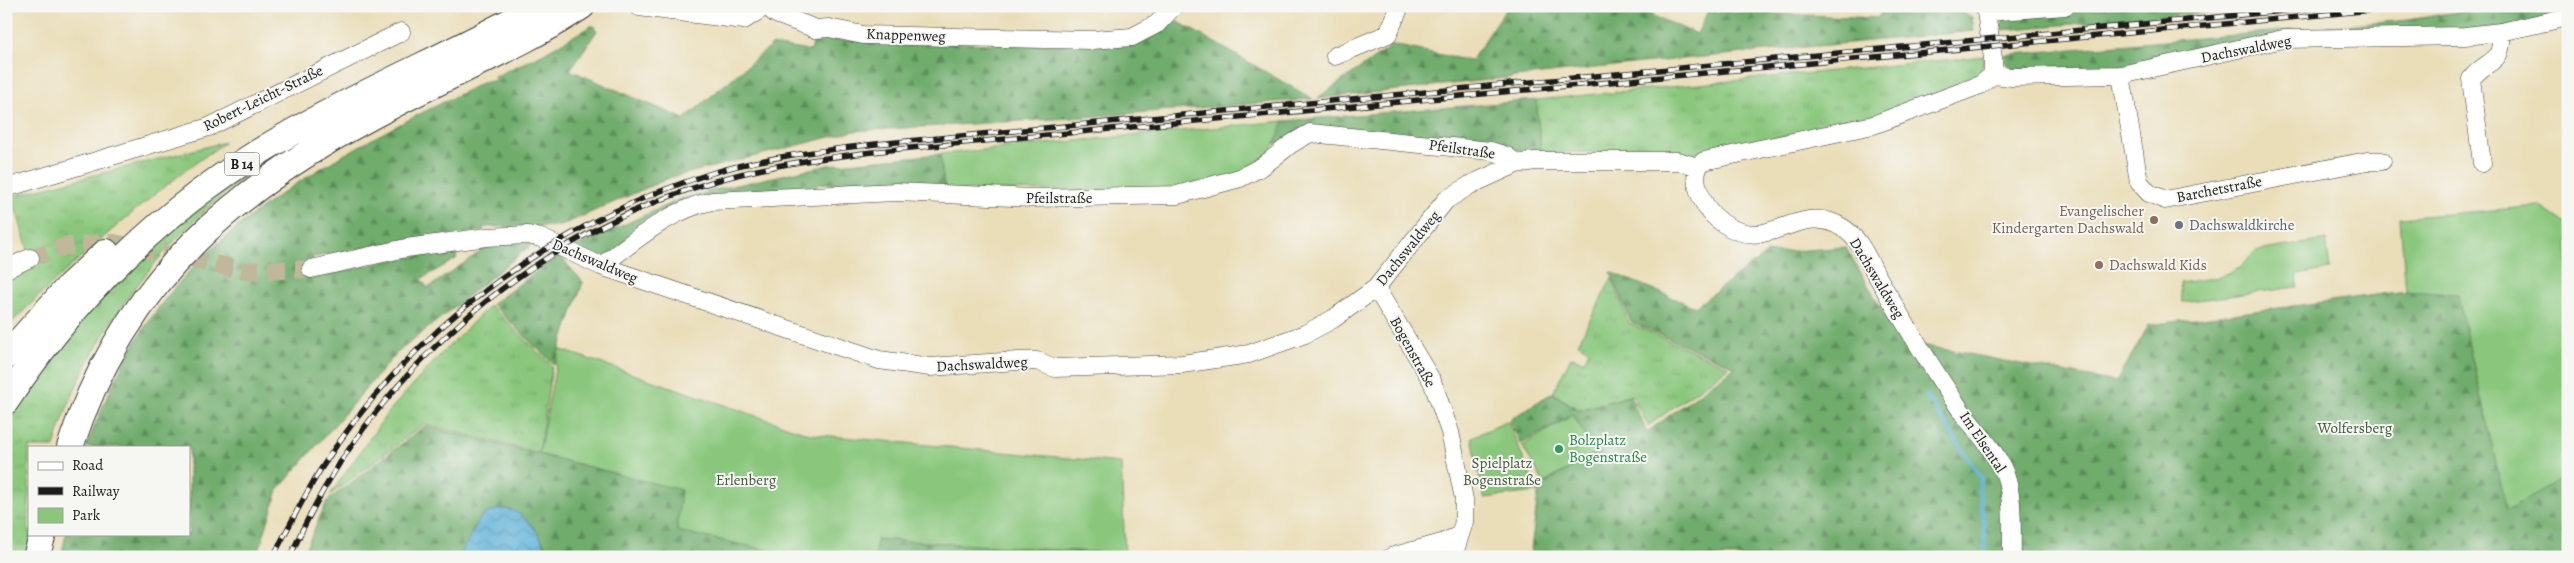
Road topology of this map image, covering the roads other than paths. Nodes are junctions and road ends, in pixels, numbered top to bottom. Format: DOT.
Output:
graph roads {
  1 [pos="525,6"];
  2 [pos="539,6"];
  3 [pos="582,6"];
  4 [pos="766,6"];
  5 [pos="1174,6"];
  6 [pos="1400,6"];
  7 [pos="2066,6"];
  8 [pos="639,7"];
  9 [pos="1985,9"];
  10 [pos="503,13"];
  11 [pos="2568,17"];
  12 [pos="401,32"];
  13 [pos="2501,32"];
  14 [pos="1335,56"];
  15 [pos="1993,75"];
  16 [pos="2121,75"];
  17 [pos="2382,161"];
  18 [pos="2482,163"];
  19 [pos="1516,164"];
  20 [pos="1698,167"];
  21 [pos="6,188"];
  22 [pos="30,258"];
  23 [pos="601,266"];
  24 [pos="6,269"];
  25 [pos="310,269"];
  26 [pos="1376,288"];
  27 [pos="6,356"];
  28 [pos="1948,390"];
  29 [pos="6,401"];
  30 [pos="70,446"];
  31 [pos="1460,535"];
  32 [pos="42,536"];
  33 [pos="53,536"];
  34 [pos="36,557"];
  35 [pos="48,557"];
  36 [pos="1391,557"];
  37 [pos="1453,557"];
  38 [pos="2012,557"];
  1 -- 10 [label="highway, B 14"];
  2 -- 29 [label="highway, B 14"];
  3 -- 30 [label="highway, B 14"];
  4 -- 5 [label="street, Knappenweg"];
  4 -- 8 [label="street, Knappenweg"];
  6 -- 14 [label="street"];
  7 -- 9 [label="street"];
  9 -- 15 [label="street"];
  10 -- 27 [label="highway, B 14"];
  11 -- 13 [label="street, Dachswaldweg"];
  12 -- 21 [label="street, Robert-Leicht-Straße"];
  13 -- 16 [label="street, Dachswaldweg"];
  13 -- 18 [label="street"];
  15 -- 16 [label="street, Dachswaldweg"];
  15 -- 20 [label="street"];
  16 -- 17 [label="street, Barchetstraße"];
  19 -- 20 [label="street, Dachswaldweg"];
  19 -- 23 [label="street, Pfeilstraße"];
  19 -- 26 [label="street, Dachswaldweg"];
  20 -- 28 [label="street, Dachswaldweg"];
  22 -- 24 [label="street"];
  23 -- 25 [label="street, Dachswaldweg"];
  23 -- 26 [label="street, Dachswaldweg"];
  26 -- 31 [label="street, Bogenstraße"];
  28 -- 38 [label="street, Im Elsental"];
  31 -- 36 [label="street"];
  31 -- 37 [label="street, Bogenstraße"];
  32 -- 34 [label="highway"];
  33 -- 35 [label="highway"];
}
